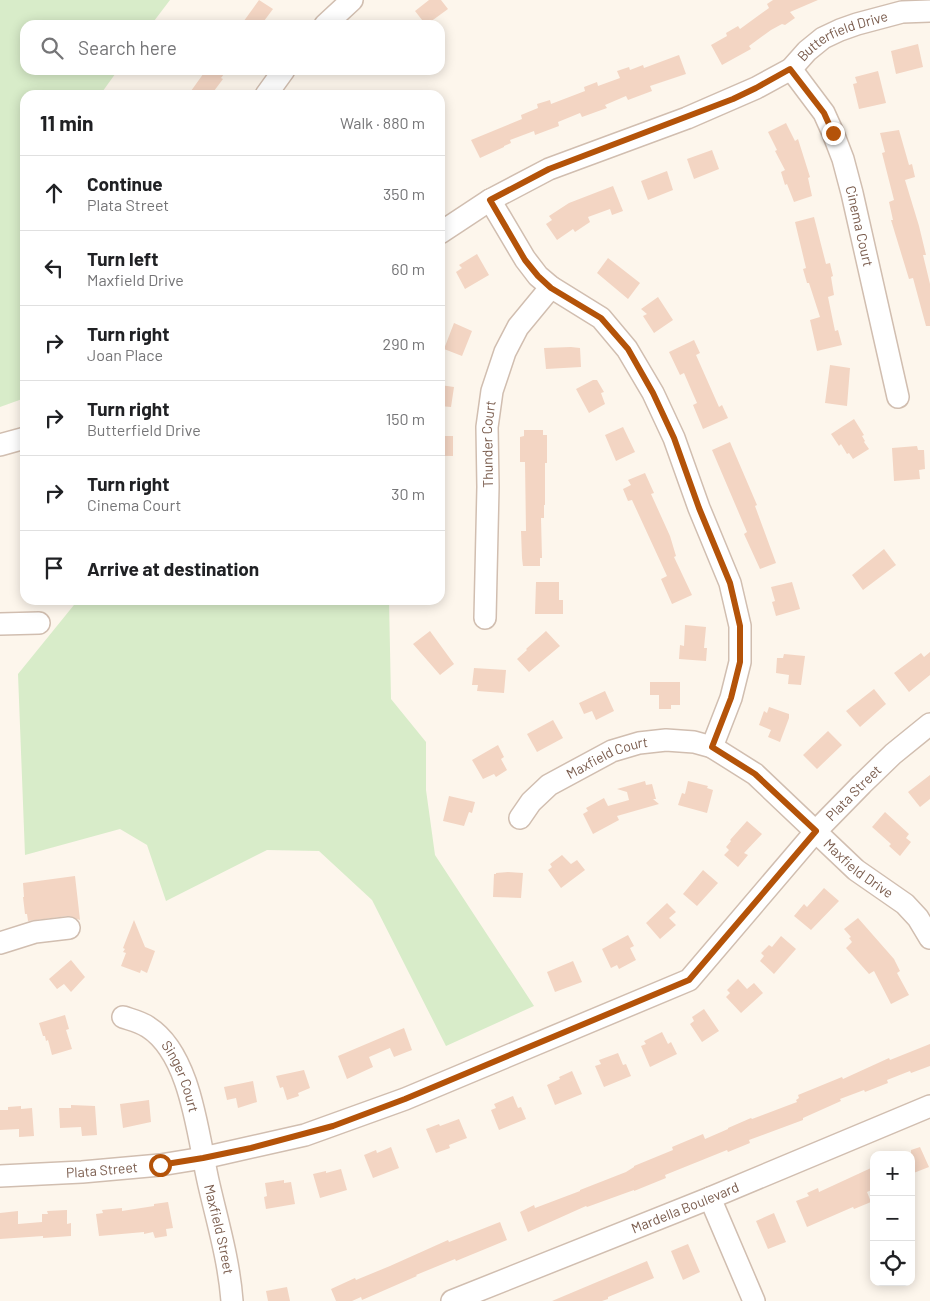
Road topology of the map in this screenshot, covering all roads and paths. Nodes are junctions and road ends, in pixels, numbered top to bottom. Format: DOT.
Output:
graph roads {
  1 [pos="352,0"];
  2 [pos="930,11"];
  3 [pos="330,20"];
  4 [pos="790,69"];
  5 [pos="280,75"];
  6 [pos="270,90"];
  7 [pos="490,200"];
  8 [pos="445,230"];
  9 [pos="551,288"];
  10 [pos="898,397"];
  11 [pos="20,440"];
  12 [pos="0,446"];
  13 [pos="485,618"];
  14 [pos="39,623"];
  15 [pos="0,624"];
  16 [pos="930,724"];
  17 [pos="712,747"];
  18 [pos="520,818"];
  19 [pos="816,831"];
  20 [pos="70,928"];
  21 [pos="930,938"];
  22 [pos="0,943"];
  23 [pos="124,1017"];
  24 [pos="924,1109"];
  25 [pos="203,1158"];
  26 [pos="0,1176"];
  27 [pos="710,1198"];
  28 [pos="232,1301"];
  29 [pos="452,1301"];
  30 [pos="754,1301"];
  1 -- 3 [label="street"];
  2 -- 4 [label="street, Butterfield Drive"];
  4 -- 7 [label="street, Butterfield Drive"];
  4 -- 10 [label="street, Cinema Court"];
  5 -- 6 [label="street"];
  7 -- 8 [label="street, Butterfield Drive"];
  7 -- 9 [label="street"];
  9 -- 13 [label="street, Thunder Court"];
  9 -- 17 [label="street"];
  11 -- 12 [label="street"];
  14 -- 15 [label="street"];
  16 -- 19 [label="street, Plata Street"];
  17 -- 18 [label="street, Maxfield Court"];
  17 -- 19 [label="street, Maxfield Drive"];
  19 -- 21 [label="street, Maxfield Drive"];
  19 -- 25 [label="street, Plata Street"];
  20 -- 22 [label="street"];
  23 -- 25 [label="street, Singer Court"];
  24 -- 27 [label="street, Mardella Boulevard"];
  25 -- 26 [label="street, Plata Street"];
  25 -- 28 [label="street, Maxfield Street"];
  27 -- 29 [label="street, Mardella Boulevard"];
  27 -- 30 [label="street"];
}
